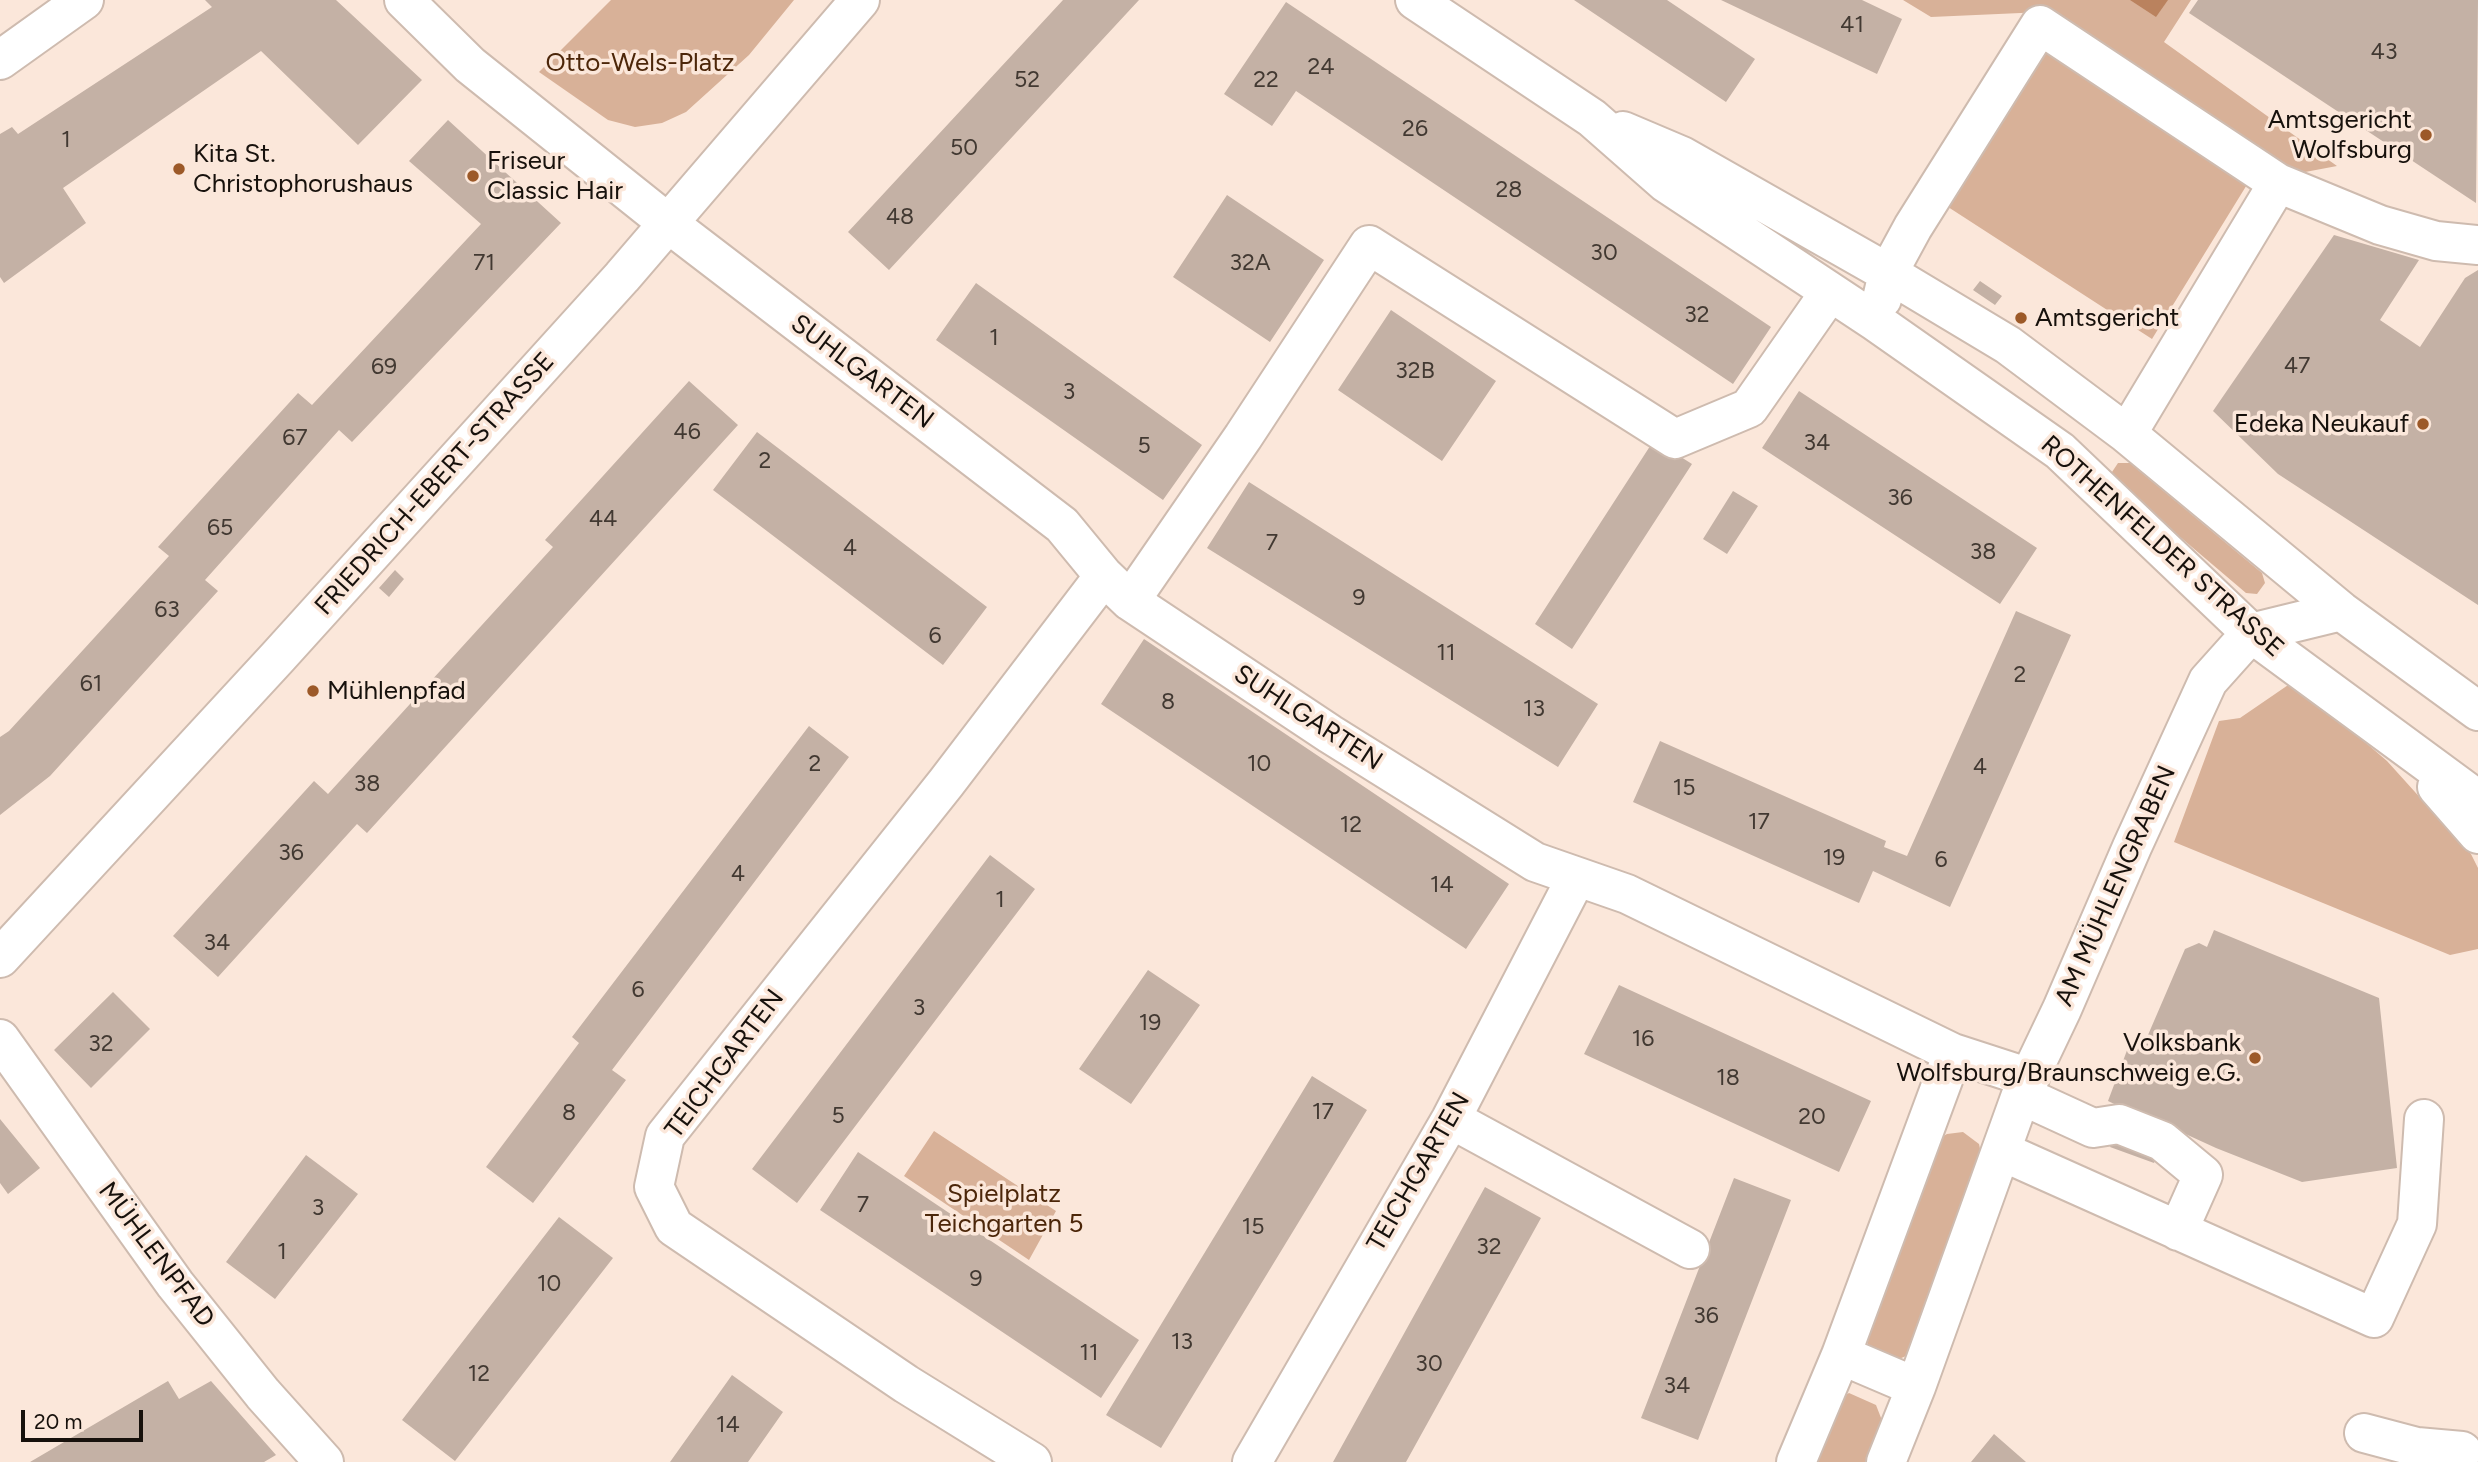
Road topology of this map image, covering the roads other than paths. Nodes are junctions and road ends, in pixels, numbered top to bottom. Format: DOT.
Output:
graph roads {
  1 [pos="84,0"];
  2 [pos="404,0"];
  3 [pos="860,0"];
  4 [pos="1415,0"];
  5 [pos="2034,12"];
  6 [pos="0,60"];
  7 [pos="1592,118"];
  8 [pos="2278,183"];
  9 [pos="669,224"];
  10 [pos="2478,245"];
  11 [pos="1888,273"];
  12 [pos="1830,292"];
  13 [pos="1876,323"];
  14 [pos="2126,434"];
  15 [pos="2060,451"];
  16 [pos="1117,589"];
  17 [pos="2341,611"];
  18 [pos="2251,633"];
  19 [pos="2471,704"];
  20 [pos="2404,748"];
  21 [pos="2478,800"];
  22 [pos="2478,834"];
  23 [pos="1576,878"];
  24 [pos="0,958"];
  25 [pos="0,1039"];
  26 [pos="1953,1053"];
  27 [pos="2025,1087"];
  28 [pos="1451,1119"];
  29 [pos="2424,1119"];
  30 [pos="2001,1152"];
  31 [pos="2178,1231"];
  32 [pos="1690,1249"];
  33 [pos="1841,1355"];
  34 [pos="1916,1387"];
  35 [pos="2364,1433"];
  36 [pos="2463,1450"];
  37 [pos="324,1462"];
  38 [pos="1032,1462"];
  39 [pos="1252,1462"];
  40 [pos="1796,1462"];
  41 [pos="1886,1462"];
  1 -- 6 [label="street"];
  2 -- 9 [label="street, SUHLGARTEN"];
  3 -- 9 [label="street, FRIEDRICH-EBERT-STRASSE"];
  4 -- 7 [label="street, ROTHENFELDER STRASSE"];
  5 -- 8 [label="street"];
  5 -- 11 [label="street"];
  7 -- 11 [label="street, ROTHENFELDER STRASSE"];
  7 -- 12 [label="street, ROTHENFELDER STRASSE"];
  8 -- 10 [label="street"];
  8 -- 14 [label="street"];
  9 -- 16 [label="street, SUHLGARTEN"];
  9 -- 24 [label="street, FRIEDRICH-EBERT-STRASSE"];
  11 -- 13 [label="street"];
  11 -- 14 [label="street, ROTHENFELDER STRASSE"];
  12 -- 13 [label="street, ROTHENFELDER STRASSE"];
  12 -- 16 [label="street, TEICHGARTEN"];
  13 -- 15 [label="street, ROTHENFELDER STRASSE"];
  14 -- 15 [label="street"];
  14 -- 17 [label="street, ROTHENFELDER STRASSE"];
  15 -- 18 [label="street, ROTHENFELDER STRASSE"];
  16 -- 23 [label="street, SUHLGARTEN"];
  16 -- 38 [label="street, TEICHGARTEN"];
  17 -- 18 [label="street"];
  17 -- 19 [label="street, ROTHENFELDER STRASSE"];
  18 -- 20 [label="street, ROTHENFELDER STRASSE"];
  18 -- 27 [label="street, AM MÜHLENGRABEN"];
  20 -- 21 [label="street, ROTHENFELDER STRASSE"];
  20 -- 22 [label="street"];
  23 -- 26 [label="street, SUHLGARTEN"];
  23 -- 28 [label="street, TEICHGARTEN"];
  25 -- 37 [label="street, MÜHLENPFAD"];
  26 -- 27 [label="street, SUHLGARTEN"];
  26 -- 33 [label="street"];
  27 -- 30 [label="street, AM MÜHLENGRABEN"];
  27 -- 31 [label="street, SUHLGARTEN"];
  28 -- 32 [label="street"];
  28 -- 39 [label="street, TEICHGARTEN"];
  29 -- 31 [label="street"];
  30 -- 31 [label="street"];
  30 -- 34 [label="street, AM MÜHLENGRABEN"];
  33 -- 34 [label="street"];
  33 -- 40 [label="street"];
  34 -- 41 [label="street, AM MÜHLENGRABEN"];
  35 -- 36 [label="street"];
}
